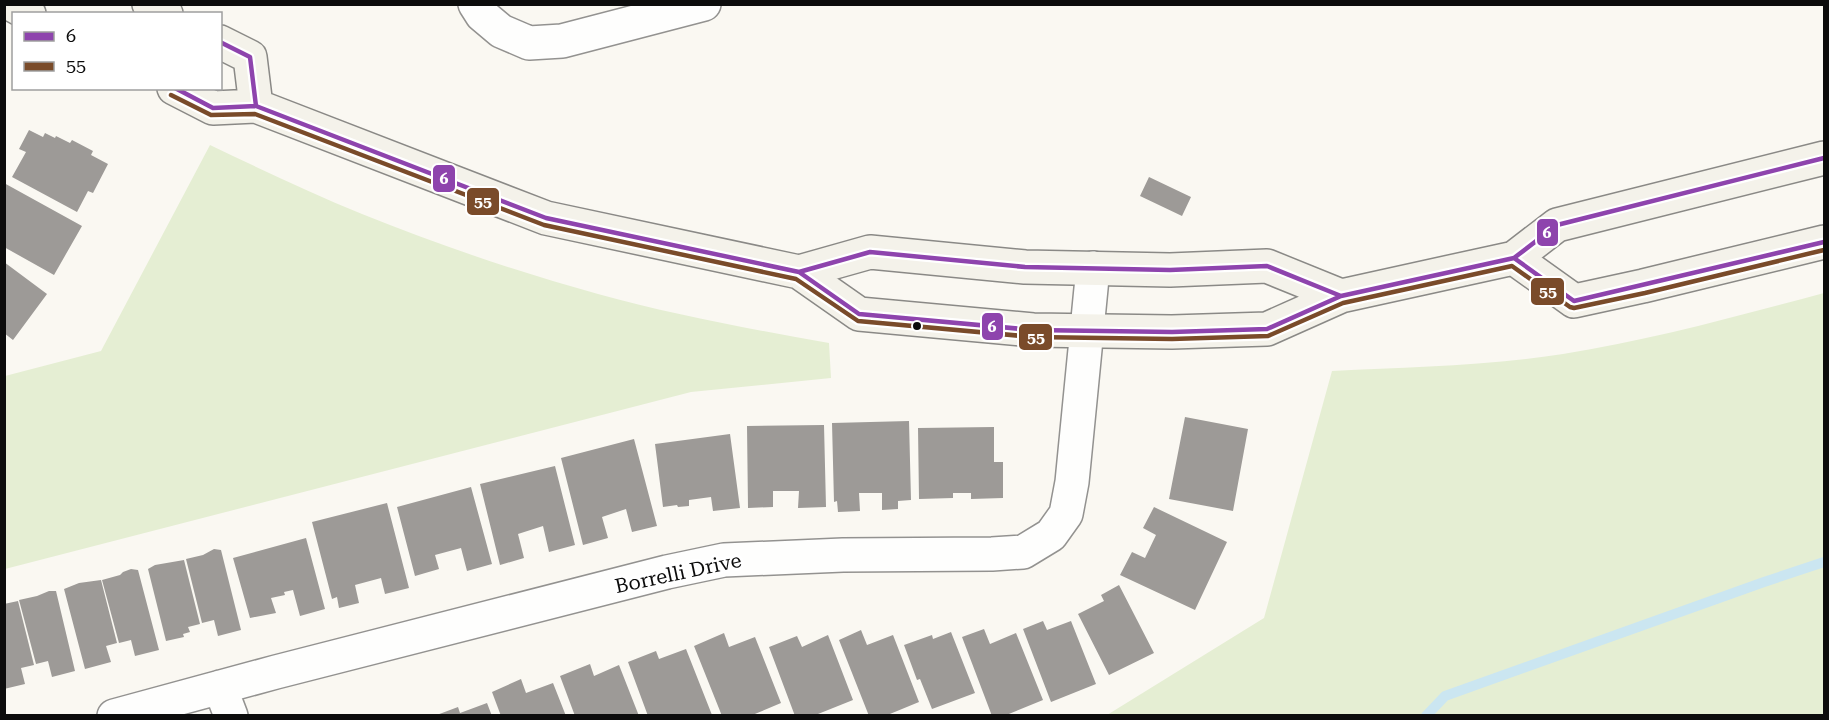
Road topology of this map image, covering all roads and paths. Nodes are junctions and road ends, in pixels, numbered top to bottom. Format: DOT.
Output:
graph roads {
  1 [pos="11,4"];
  2 [pos="149,4"];
  3 [pos="475,4"];
  4 [pos="704,4"];
  5 [pos="25,12"];
  6 [pos="163,12"];
  7 [pos="222,43"];
  8 [pos="178,90"];
  9 [pos="256,106"];
  10 [pos="1824,158"];
  11 [pos="1824,242"];
  12 [pos="1514,258"];
  13 [pos="1093,268"];
  14 [pos="799,272"];
  15 [pos="1341,296"];
  16 [pos="1087,331"];
  17 [pos="226,701"];
  18 [pos="114,716"];
  1 -- 5 [label="main road"];
  2 -- 6 [label="main road"];
  3 -- 4 [label="street"];
  7 -- 9 [label="main road"];
  8 -- 9 [label="main road"];
  9 -- 14 [label="main road"];
  10 -- 12 [label="main road"];
  11 -- 12 [label="main road"];
  12 -- 15 [label="main road"];
  13 -- 14 [label="main road"];
  13 -- 15 [label="main road"];
  13 -- 16 [label="street, Borrelli Drive"];
  14 -- 16 [label="main road"];
  15 -- 16 [label="main road"];
  16 -- 17 [label="street, Borrelli Drive"];
  17 -- 18 [label="street, Borrelli Drive"];
}
